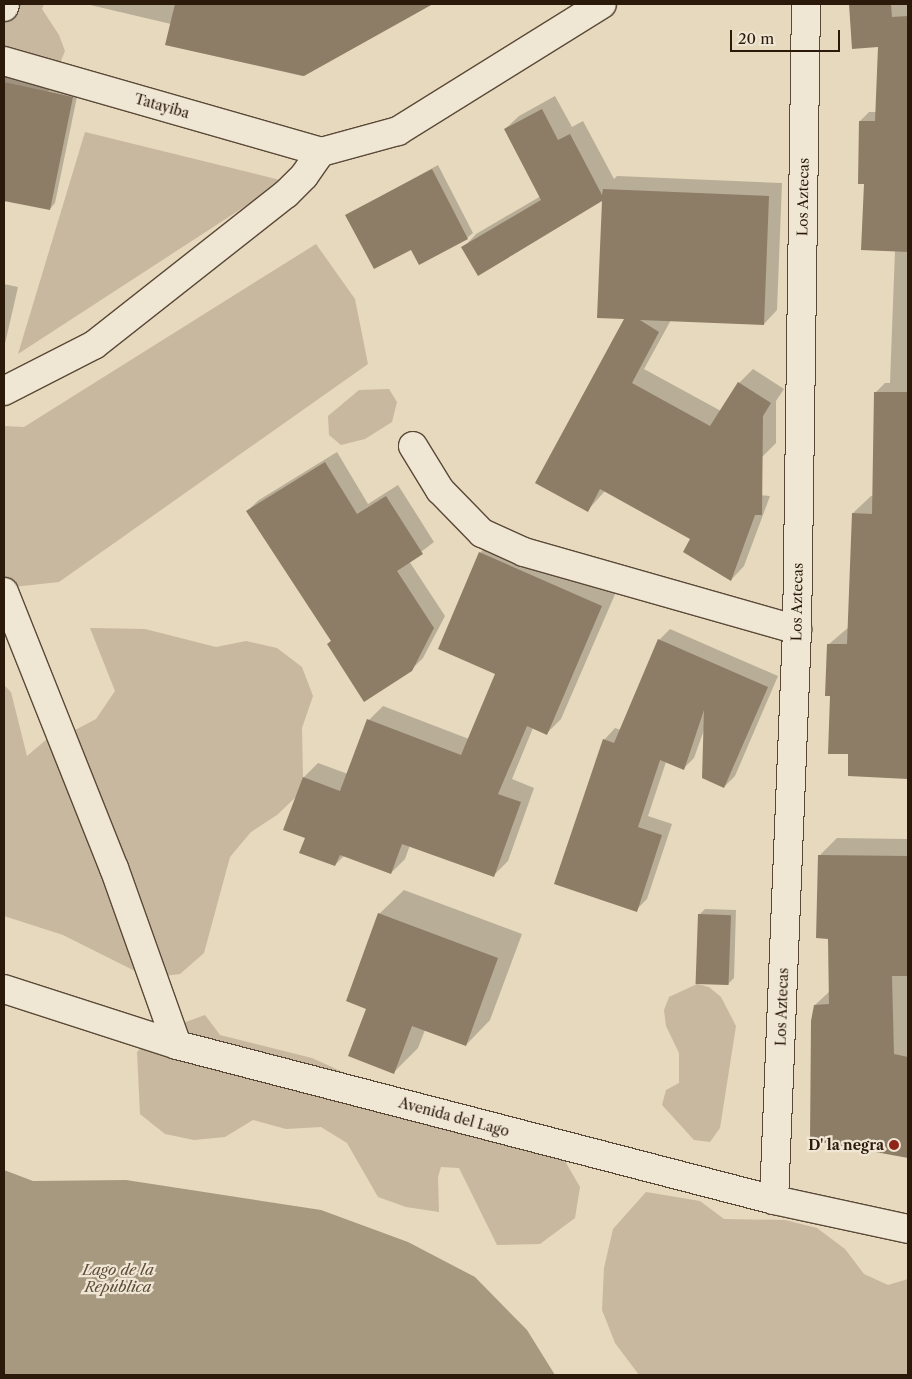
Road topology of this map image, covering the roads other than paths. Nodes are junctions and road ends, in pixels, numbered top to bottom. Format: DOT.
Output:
graph roads {
  1 [pos="602,4"];
  2 [pos="806,4"];
  3 [pos="4,61"];
  4 [pos="321,152"];
  5 [pos="4,390"];
  6 [pos="413,446"];
  7 [pos="4,592"];
  8 [pos="797,630"];
  9 [pos="4,989"];
  10 [pos="177,1045"];
  11 [pos="774,1200"];
  12 [pos="908,1229"];
  1 -- 4 [label="street"];
  2 -- 8 [label="street, Los Aztecas"];
  3 -- 4 [label="street, Tatayiba"];
  4 -- 5 [label="street"];
  6 -- 8 [label="street"];
  7 -- 10 [label="street"];
  8 -- 11 [label="street, Los Aztecas"];
  9 -- 10 [label="street, Avenida del Lago"];
  10 -- 11 [label="street, Avenida del Lago"];
  11 -- 12 [label="street, Avenida del Lago"];
}
